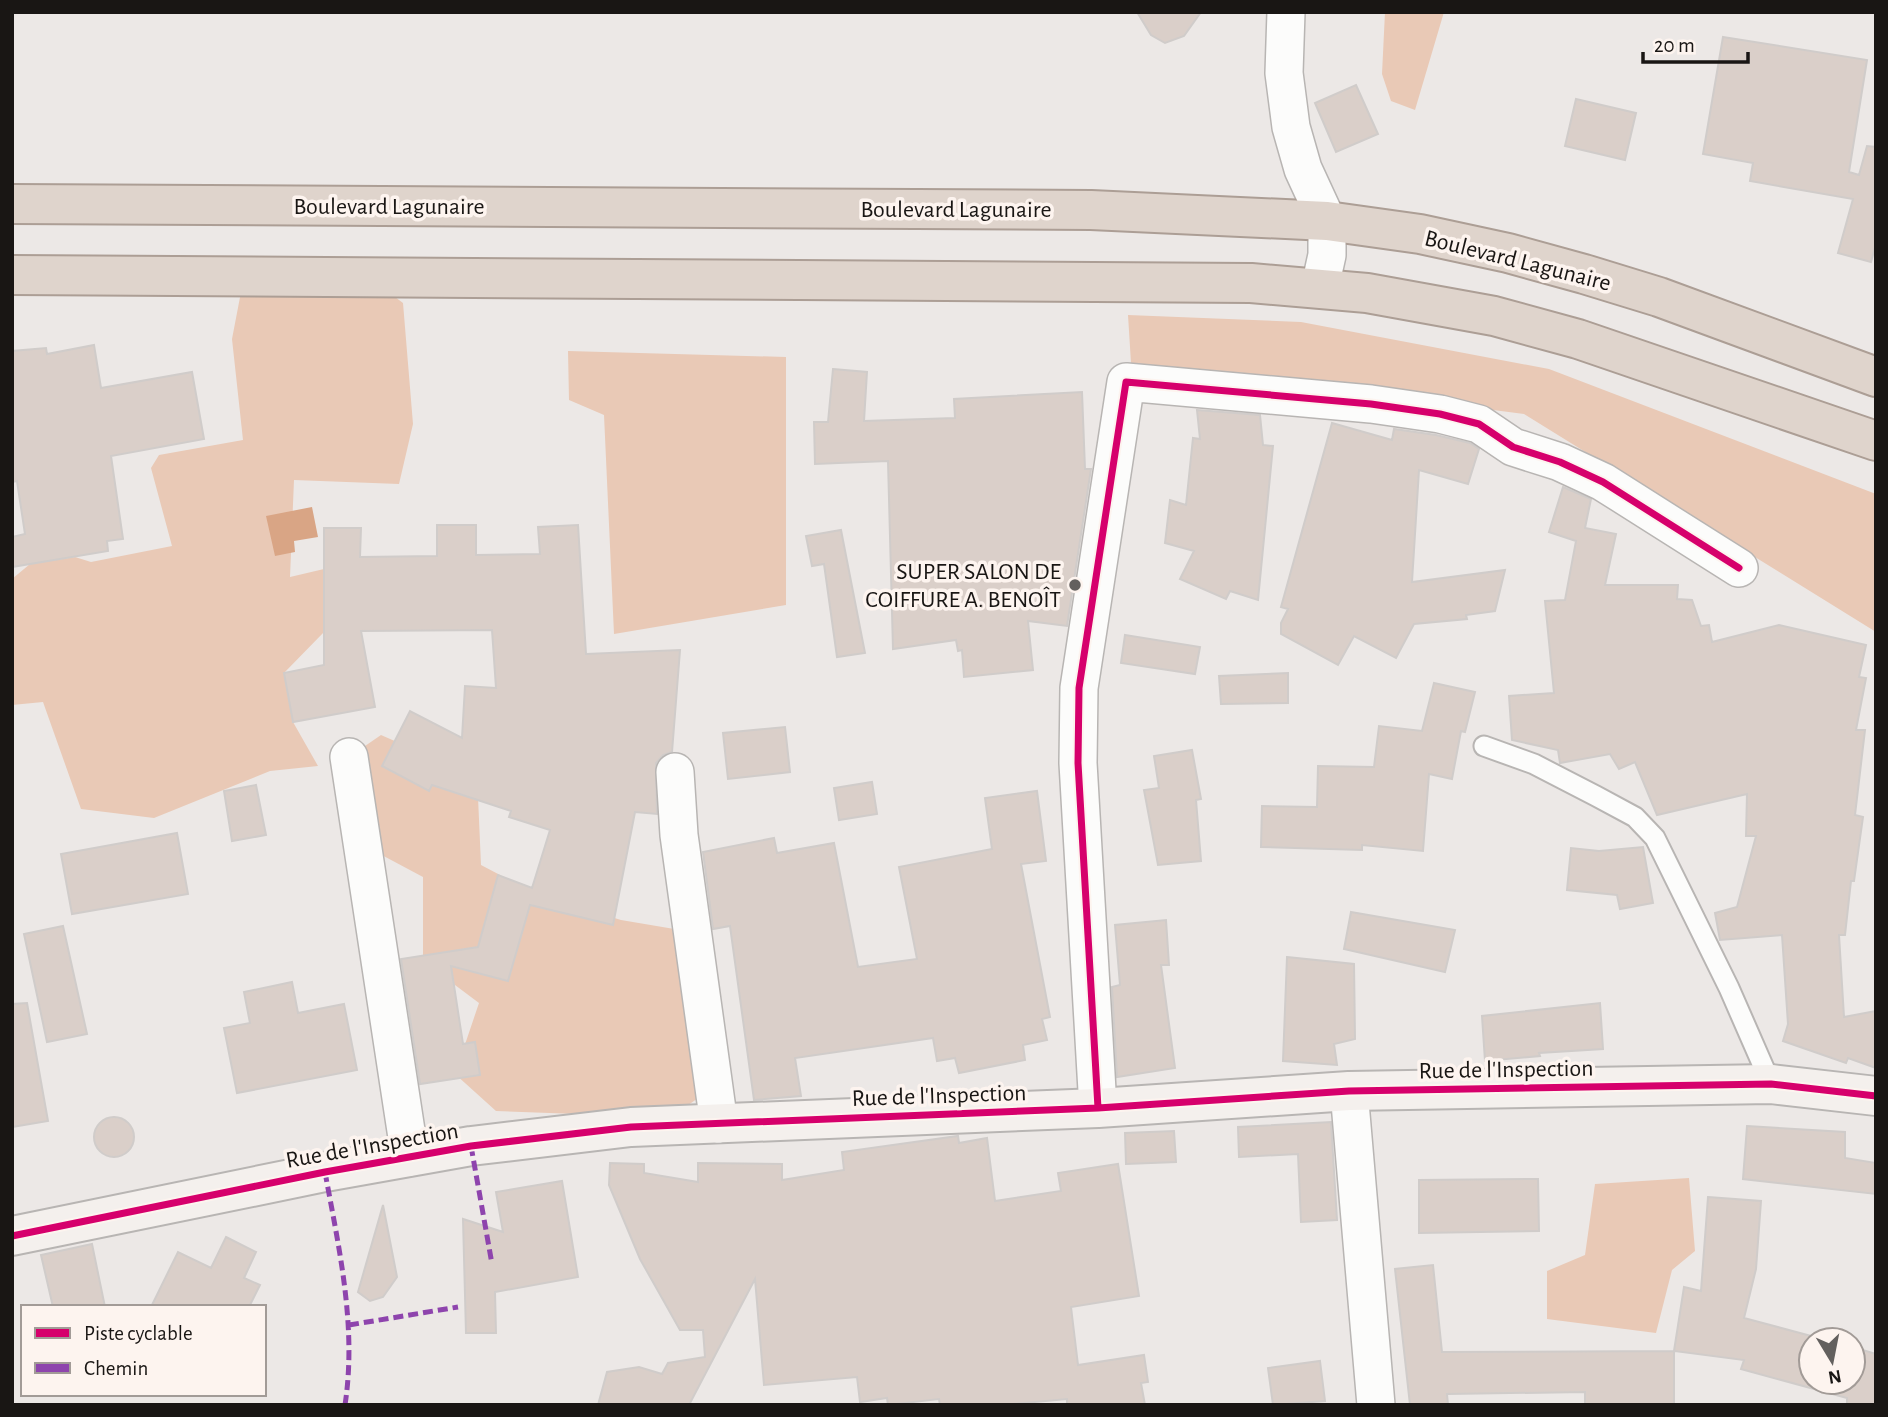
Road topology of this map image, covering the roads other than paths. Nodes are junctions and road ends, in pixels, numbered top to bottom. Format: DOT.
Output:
graph roads {
  1 [pos="1286,12"];
  2 [pos="12,204"];
  3 [pos="1327,221"];
  4 [pos="12,275"];
  5 [pos="1320,287"];
  6 [pos="1876,377"];
  7 [pos="1876,441"];
  8 [pos="1739,568"];
  9 [pos="1484,746"];
  10 [pos="349,757"];
  11 [pos="675,772"];
  12 [pos="1771,1084"];
  13 [pos="1349,1090"];
  14 [pos="1876,1096"];
  15 [pos="1098,1108"];
  16 [pos="719,1124"];
  17 [pos="410,1157"];
  18 [pos="12,1236"];
  19 [pos="1376,1405"];
  1 -- 3 [label="street"];
  2 -- 3 [label="highway, Boulevard Lagunaire"];
  3 -- 5 [label="street"];
  3 -- 6 [label="highway, Boulevard Lagunaire"];
  4 -- 5 [label="highway"];
  5 -- 7 [label="highway"];
  8 -- 15 [label="street"];
  9 -- 12 [label="lane"];
  10 -- 17 [label="street"];
  11 -- 16 [label="street"];
  12 -- 13 [label="street, Rue de l'Inspection"];
  12 -- 14 [label="street, Rue de l'Inspection"];
  13 -- 15 [label="street, Rue de l'Inspection"];
  13 -- 19 [label="street"];
  15 -- 16 [label="street, Rue de l'Inspection"];
  16 -- 17 [label="street, Rue de l'Inspection"];
  17 -- 18 [label="street, Rue de l'Inspection"];
}
